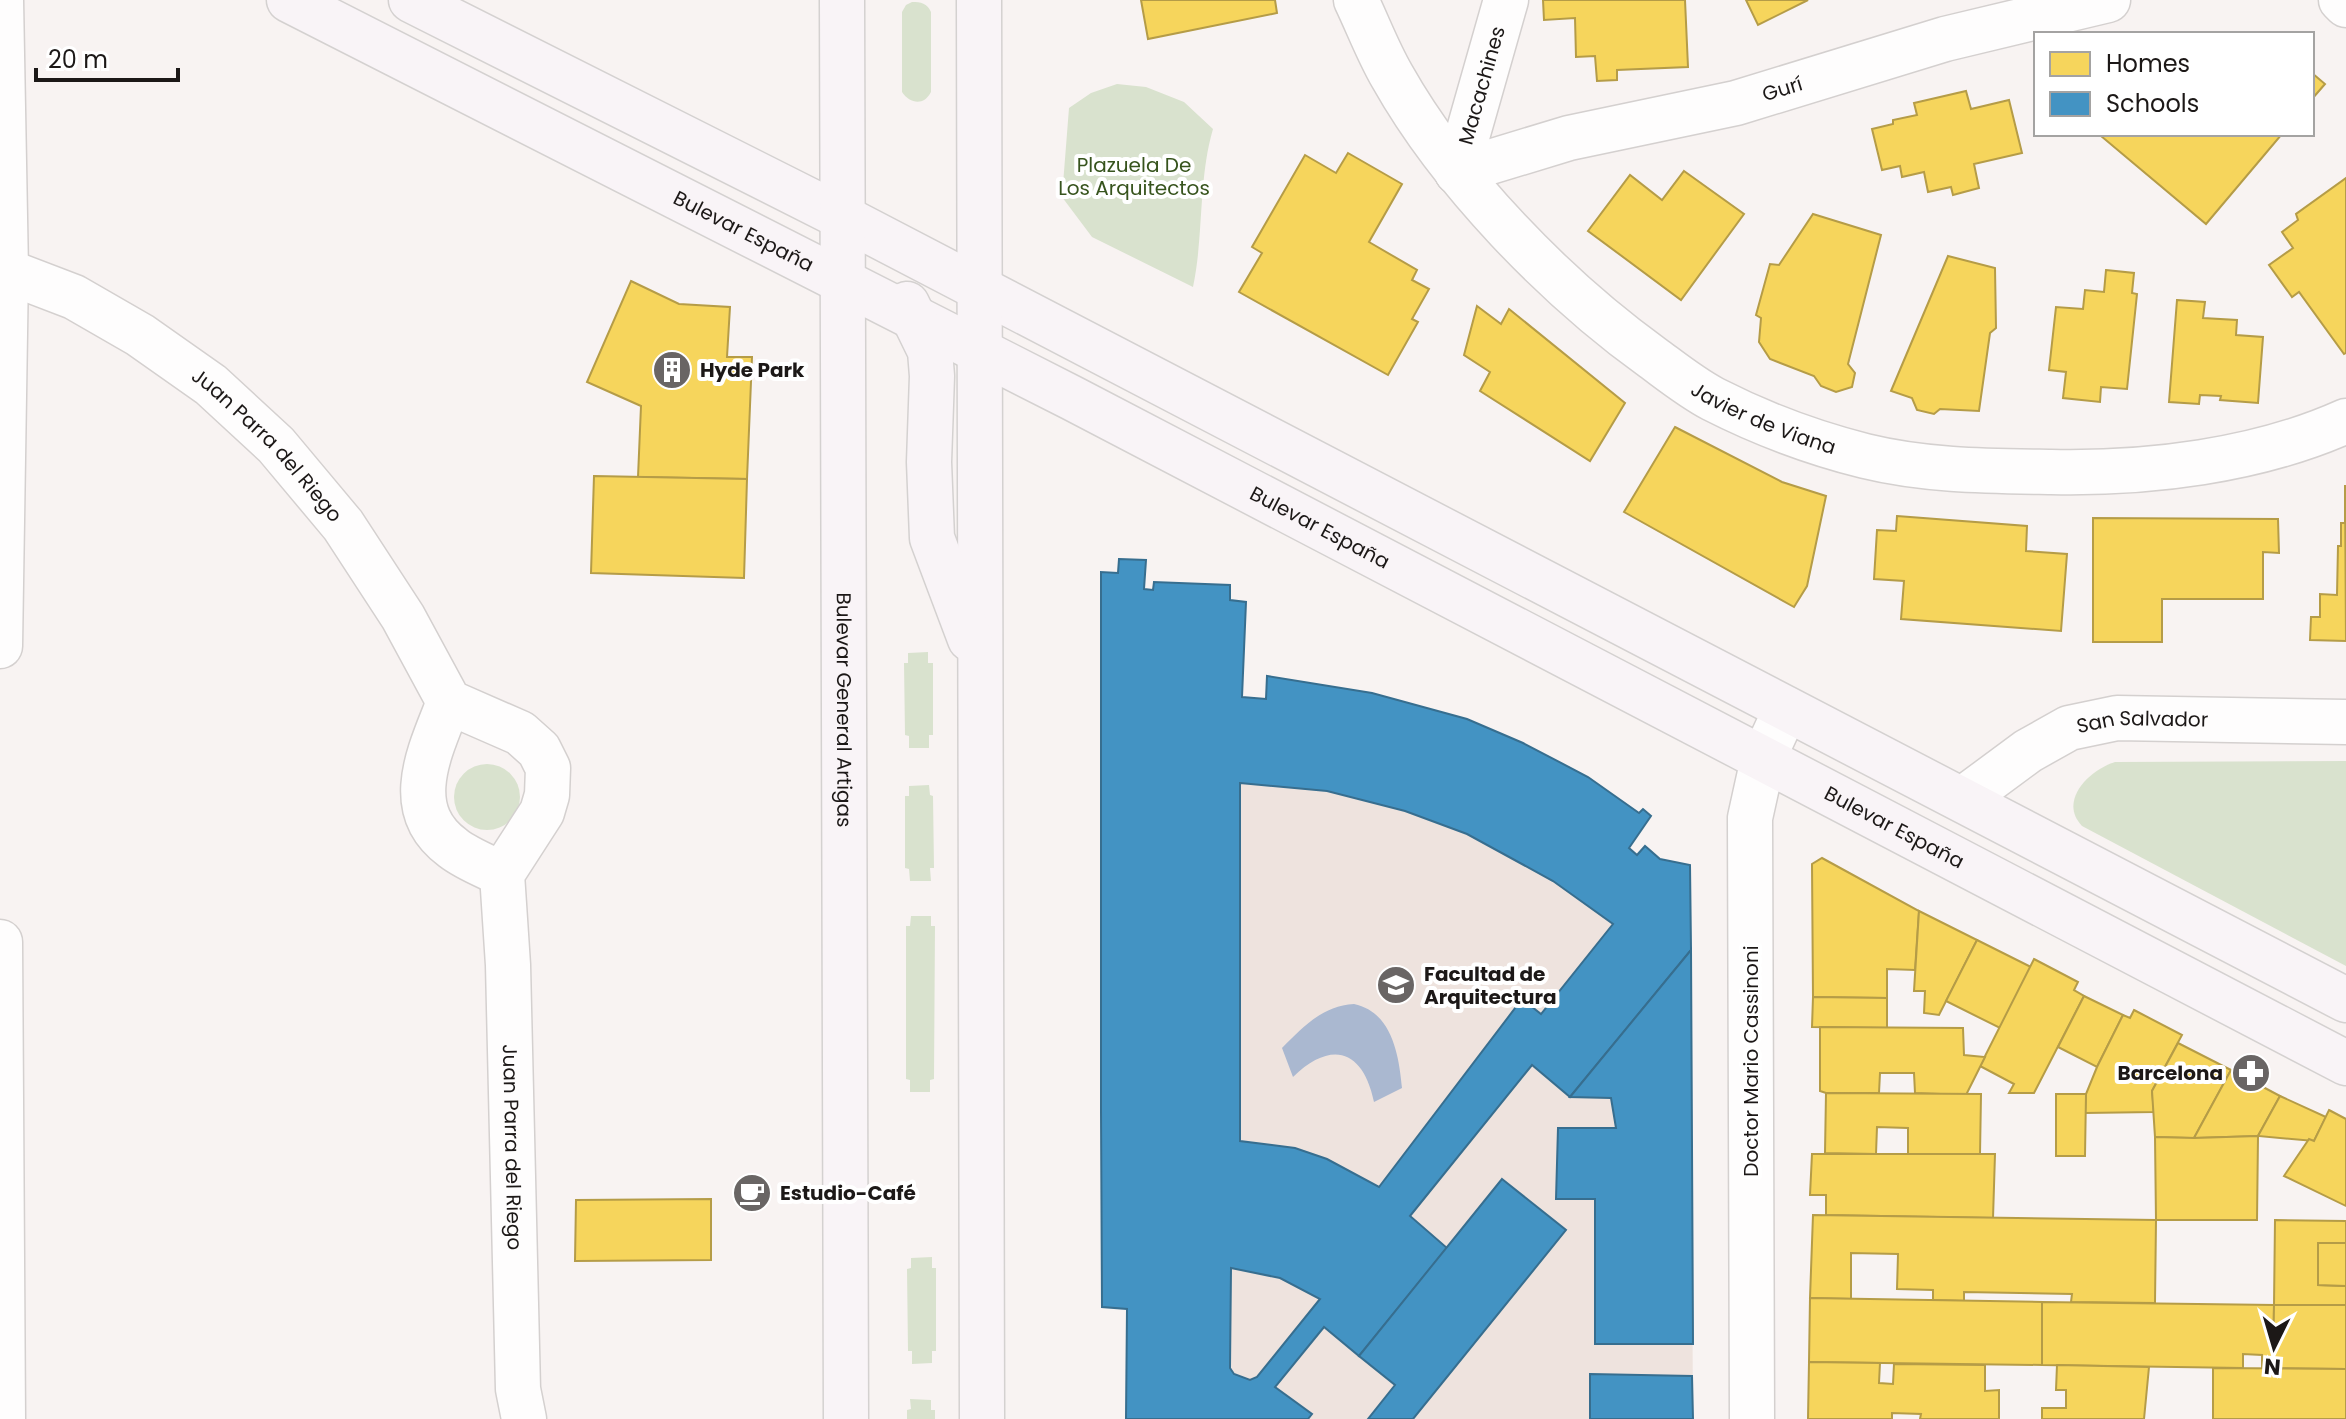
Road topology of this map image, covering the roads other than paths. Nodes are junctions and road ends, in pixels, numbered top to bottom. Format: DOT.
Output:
graph roads {
  1 [pos="1,0"];
  2 [pos="289,0"];
  3 [pos="411,0"];
  4 [pos="842,0"];
  5 [pos="979,0"];
  6 [pos="1356,0"];
  7 [pos="1506,0"];
  8 [pos="2108,0"];
  9 [pos="2341,0"];
  10 [pos="2346,5"];
  11 [pos="1457,172"];
  12 [pos="844,218"];
  13 [pos="6,271"];
  14 [pos="841,280"];
  15 [pos="982,290"];
  16 [pos="913,316"];
  17 [pos="981,351"];
  18 [pos="2346,421"];
  19 [pos="0,646"];
  20 [pos="981,668"];
  21 [pos="449,702"];
  22 [pos="1786,709"];
  23 [pos="2346,722"];
  24 [pos="1763,759"];
  25 [pos="1963,799"];
  26 [pos="502,874"];
  27 [pos="0,942"];
  28 [pos="2346,1000"];
  29 [pos="2346,1063"];
  30 [pos="3,1419"];
  31 [pos="524,1419"];
  32 [pos="846,1419"];
  33 [pos="982,1419"];
  34 [pos="1752,1419"];
  1 -- 13 [label="street"];
  2 -- 14 [label="main road, Bulevar España"];
  3 -- 12 [label="main road"];
  4 -- 12 [label="main road, Bulevar General Artigas"];
  5 -- 15 [label="main road"];
  6 -- 11 [label="street, Javier de Viana"];
  7 -- 11 [label="street, Macachines"];
  8 -- 11 [label="street, Gurí"];
  9 -- 10 [label="street"];
  11 -- 18 [label="street, Javier de Viana"];
  12 -- 14 [label="main road, Bulevar General Artigas"];
  12 -- 15 [label="main road"];
  12 -- 16 [label="main road"];
  13 -- 19 [label="street"];
  13 -- 21 [label="street, Juan Parra del Riego"];
  14 -- 16 [label="main road, Bulevar España"];
  14 -- 32 [label="main road, Bulevar General Artigas"];
  15 -- 17 [label="main road"];
  15 -- 22 [label="main road"];
  16 -- 17 [label="main road, Bulevar España"];
  16 -- 20 [label="main road"];
  17 -- 20 [label="main road"];
  17 -- 24 [label="main road, Bulevar España"];
  20 -- 33 [label="main road"];
  21 -- 26 [label="street"];
  21 -- 26 [label="street"];
  22 -- 24 [label="street, Doctor Mario Cassinoni"];
  22 -- 25 [label="main road"];
  23 -- 25 [label="street, San Salvador"];
  24 -- 29 [label="main road, Bulevar España"];
  24 -- 34 [label="street, Doctor Mario Cassinoni"];
  25 -- 28 [label="main road"];
  26 -- 31 [label="street, Juan Parra del Riego"];
  27 -- 30 [label="street"];
}
